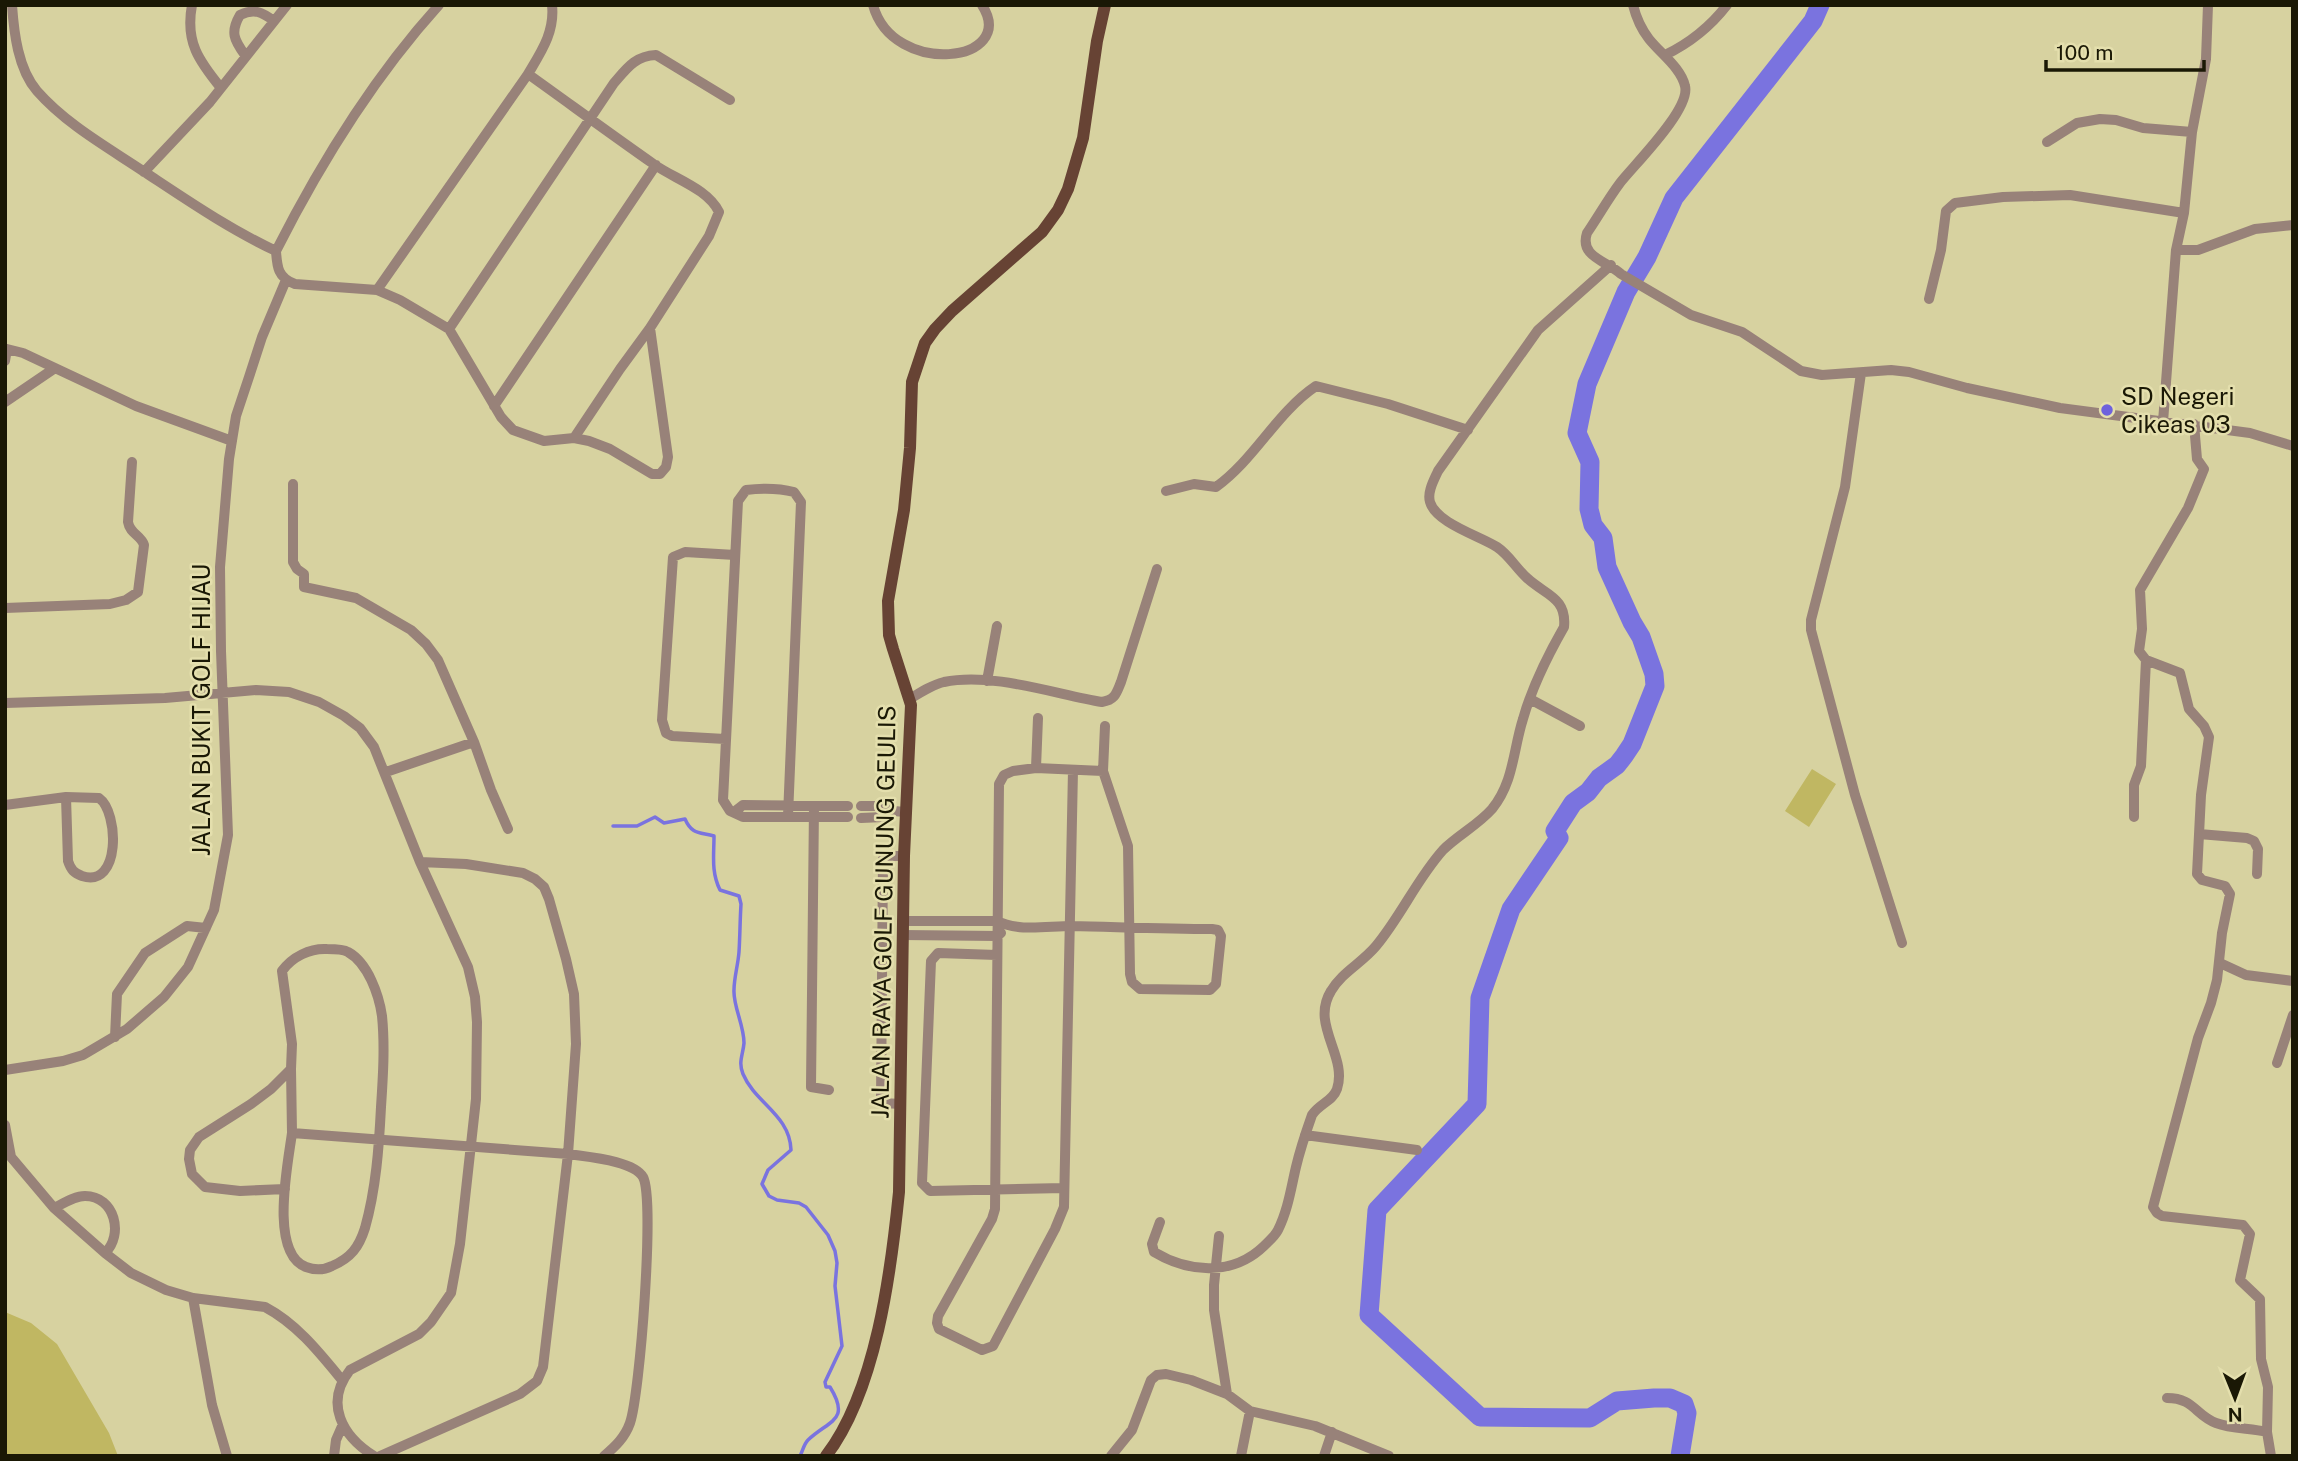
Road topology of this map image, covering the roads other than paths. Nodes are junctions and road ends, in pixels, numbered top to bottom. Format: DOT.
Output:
graph roads {
  1 [pos="12,5"];
  2 [pos="192,5"];
  3 [pos="287,5"];
  4 [pos="439,5"];
  5 [pos="552,5"];
  6 [pos="873,5"];
  7 [pos="982,5"];
  8 [pos="1105,5"];
  9 [pos="1633,5"];
  10 [pos="1727,5"];
  11 [pos="2208,5"];
  12 [pos="274,21"];
  13 [pos="246,55"];
  14 [pos="1665,55"];
  15 [pos="528,74"];
  16 [pos="221,88"];
  17 [pos="730,100"];
  18 [pos="591,118"];
  19 [pos="2192,132"];
  20 [pos="2047,142"];
  21 [pos="656,165"];
  22 [pos="144,172"];
  23 [pos="2184,212"];
  24 [pos="2293,225"];
  25 [pos="2176,250"];
  26 [pos="276,251"];
  27 [pos="1611,265"];
  28 [pos="286,281"];
  29 [pos="377,290"];
  30 [pos="1929,299"];
  31 [pos="650,328"];
  32 [pos="449,329"];
  33 [pos="6,349"];
  34 [pos="5,361"];
  35 [pos="55,368"];
  36 [pos="1861,373"];
  37 [pos="5,402"];
  38 [pos="494,406"];
  39 [pos="2163,422"];
  40 [pos="2194,425"];
  41 [pos="1468,430"];
  42 [pos="574,438"];
  43 [pos="232,441"];
  44 [pos="2293,446"];
  45 [pos="132,462"];
  46 [pos="293,484"];
  47 [pos="1166,491"];
  48 [pos="735,555"];
  49 [pos="1157,569"];
  50 [pos="5,608"];
  51 [pos="997,626"];
  52 [pos="2146,660"];
  53 [pos="987,681"];
  54 [pos="222,693"];
  55 [pos="910,699"];
  56 [pos="1530,699"];
  57 [pos="5,703"];
  58 [pos="1038,718"];
  59 [pos="1105,726"];
  60 [pos="1580,726"];
  61 [pos="724,738"];
  62 [pos="474,741"];
  63 [pos="1036,768"];
  64 [pos="1073,770"];
  65 [pos="1103,771"];
  66 [pos="386,772"];
  67 [pos="66,797"];
  68 [pos="5,805"];
  69 [pos="788,811"];
  70 [pos="814,811"];
  71 [pos="848,812"];
  72 [pos="861,812"];
  73 [pos="900,812"];
  74 [pos="2134,817"];
  75 [pos="508,829"];
  76 [pos="2199,834"];
  77 [pos="904,856"];
  78 [pos="420,862"];
  79 [pos="2258,874"];
  80 [pos="902,921"];
  81 [pos="997,921"];
  82 [pos="1069,926"];
  83 [pos="1009,927"];
  84 [pos="206,928"];
  85 [pos="1130,928"];
  86 [pos="902,934"];
  87 [pos="997,936"];
  88 [pos="1902,943"];
  89 [pos="997,955"];
  90 [pos="2220,963"];
  91 [pos="882,971"];
  92 [pos="902,971"];
  93 [pos="2293,981"];
  94 [pos="881,988"];
  95 [pos="901,988"];
  96 [pos="2293,1015"];
  97 [pos="115,1037"];
  98 [pos="2277,1063"];
  99 [pos="291,1069"];
  100 [pos="5,1070"];
  101 [pos="829,1090"];
  102 [pos="901,1104"];
  103 [pos="5,1125"];
  104 [pos="292,1133"];
  105 [pos="1305,1135"];
  106 [pos="379,1138"];
  107 [pos="472,1148"];
  108 [pos="1417,1150"];
  109 [pos="568,1154"];
  110 [pos="8,1157"];
  111 [pos="1064,1188"];
  112 [pos="285,1189"];
  113 [pos="996,1189"];
  114 [pos="54,1208"];
  115 [pos="1160,1222"];
  116 [pos="1219,1236"];
  117 [pos="105,1253"];
  118 [pos="1216,1269"];
  119 [pos="193,1298"];
  120 [pos="342,1380"];
  121 [pos="1227,1394"];
  122 [pos="2167,1398"];
  123 [pos="1250,1411"];
  124 [pos="343,1424"];
  125 [pos="1332,1432"];
  126 [pos="2267,1432"];
  127 [pos="1383,1454"];
  128 [pos="228,1456"];
  129 [pos="334,1456"];
  130 [pos="374,1456"];
  131 [pos="380,1456"];
  132 [pos="604,1456"];
  133 [pos="826,1456"];
  134 [pos="1111,1456"];
  135 [pos="1241,1456"];
  136 [pos="1324,1456"];
  137 [pos="2271,1456"];
  1 -- 22 [label="street"];
  2 -- 16 [label="street"];
  3 -- 12 [label="street"];
  4 -- 26 [label="street"];
  5 -- 15 [label="street"];
  6 -- 7 [label="street"];
  8 -- 55 [label="main road, JALAN RAYA GOLF GUNUNG GEULIS"];
  9 -- 14 [label="street"];
  10 -- 14 [label="street"];
  11 -- 19 [label="street"];
  12 -- 13 [label="street"];
  12 -- 13 [label="street"];
  13 -- 16 [label="street"];
  14 -- 27 [label="street"];
  15 -- 18 [label="street"];
  15 -- 29 [label="street"];
  16 -- 22 [label="street"];
  17 -- 18 [label="street"];
  18 -- 21 [label="street"];
  18 -- 32 [label="street"];
  19 -- 20 [label="street"];
  19 -- 23 [label="street"];
  21 -- 31 [label="street"];
  21 -- 38 [label="street"];
  22 -- 26 [label="street"];
  23 -- 25 [label="street"];
  23 -- 30 [label="street"];
  24 -- 25 [label="street"];
  25 -- 39 [label="street"];
  26 -- 28 [label="street"];
  27 -- 36 [label="street"];
  27 -- 41 [label="street"];
  28 -- 29 [label="street"];
  28 -- 43 [label="street, JALAN BUKIT GOLF HIJAU"];
  29 -- 32 [label="street"];
  31 -- 42 [label="street"];
  31 -- 42 [label="street"];
  32 -- 38 [label="street"];
  33 -- 34 [label="street"];
  33 -- 35 [label="street"];
  35 -- 37 [label="street"];
  35 -- 43 [label="street"];
  36 -- 39 [label="street"];
  36 -- 88 [label="street"];
  38 -- 42 [label="street"];
  39 -- 40 [label="street"];
  40 -- 44 [label="street"];
  40 -- 52 [label="street"];
  41 -- 47 [label="street"];
  41 -- 56 [label="street"];
  43 -- 54 [label="street, JALAN BUKIT GOLF HIJAU"];
  45 -- 50 [label="street"];
  46 -- 62 [label="street"];
  48 -- 61 [label="street"];
  48 -- 61 [label="street"];
  48 -- 69 [label="street"];
  49 -- 53 [label="street"];
  51 -- 53 [label="street"];
  52 -- 74 [label="street"];
  52 -- 76 [label="street"];
  53 -- 55 [label="street"];
  54 -- 57 [label="street"];
  54 -- 66 [label="street"];
  54 -- 84 [label="street, JALAN BUKIT GOLF HIJAU"];
  55 -- 73 [label="main road, JALAN RAYA GOLF GUNUNG GEULIS"];
  56 -- 60 [label="street"];
  56 -- 105 [label="street"];
  58 -- 63 [label="street"];
  59 -- 65 [label="street"];
  61 -- 69 [label="street"];
  62 -- 66 [label="street"];
  62 -- 75 [label="street"];
  63 -- 64 [label="street"];
  63 -- 81 [label="street"];
  64 -- 65 [label="street"];
  64 -- 82 [label="street"];
  65 -- 85 [label="street"];
  66 -- 78 [label="street"];
  67 -- 67 [label="street"];
  67 -- 68 [label="street"];
  69 -- 70 [label="street"];
  70 -- 71 [label="street"];
  70 -- 101 [label="street"];
  72 -- 73 [label="street"];
  73 -- 77 [label="main road, JALAN RAYA GOLF GUNUNG GEULIS"];
  76 -- 79 [label="street"];
  76 -- 90 [label="street"];
  77 -- 80 [label="main road, JALAN RAYA GOLF GUNUNG GEULIS"];
  77 -- 91 [label="street"];
  78 -- 107 [label="street"];
  78 -- 109 [label="street"];
  80 -- 81 [label="street"];
  80 -- 86 [label="main road, JALAN RAYA GOLF GUNUNG GEULIS"];
  81 -- 83 [label="street"];
  81 -- 87 [label="street"];
  82 -- 83 [label="street"];
  82 -- 85 [label="street"];
  82 -- 111 [label="street"];
  83 -- 87 [label="street"];
  84 -- 97 [label="street, JALAN BUKIT GOLF HIJAU"];
  84 -- 97 [label="street"];
  85 -- 85 [label="street"];
  86 -- 87 [label="street"];
  86 -- 92 [label="main road, JALAN RAYA GOLF GUNUNG GEULIS"];
  87 -- 89 [label="street"];
  89 -- 113 [label="street"];
  89 -- 113 [label="street"];
  90 -- 93 [label="street"];
  90 -- 126 [label="street"];
  91 -- 92 [label="street"];
  91 -- 94 [label="street"];
  92 -- 95 [label="main road, JALAN RAYA GOLF GUNUNG GEULIS"];
  94 -- 95 [label="street"];
  94 -- 102 [label="street"];
  95 -- 102 [label="main road, JALAN RAYA GOLF GUNUNG GEULIS"];
  96 -- 98 [label="street"];
  97 -- 100 [label="street, JALAN BUKIT GOLF HIJAU"];
  99 -- 104 [label="street"];
  99 -- 106 [label="street"];
  99 -- 112 [label="street"];
  102 -- 133 [label="main road, JALAN RAYA GOLF GUNUNG GEULIS"];
  103 -- 110 [label="street"];
  104 -- 106 [label="street"];
  104 -- 112 [label="street"];
  105 -- 108 [label="street"];
  105 -- 118 [label="street"];
  106 -- 107 [label="street"];
  106 -- 112 [label="street"];
  107 -- 109 [label="street"];
  107 -- 120 [label="street"];
  109 -- 131 [label="street"];
  109 -- 132 [label="street"];
  110 -- 114 [label="street"];
  111 -- 113 [label="street"];
  111 -- 113 [label="street"];
  114 -- 117 [label="street"];
  114 -- 117 [label="street"];
  115 -- 118 [label="street"];
  116 -- 118 [label="street"];
  117 -- 119 [label="street"];
  118 -- 121 [label="street"];
  119 -- 120 [label="street"];
  119 -- 128 [label="street"];
  120 -- 124 [label="street"];
  121 -- 123 [label="street"];
  121 -- 134 [label="street"];
  122 -- 126 [label="street"];
  123 -- 125 [label="street"];
  123 -- 135 [label="street"];
  124 -- 129 [label="street"];
  124 -- 130 [label="street"];
  125 -- 127 [label="street"];
  125 -- 136 [label="street"];
  126 -- 137 [label="street"];
}
